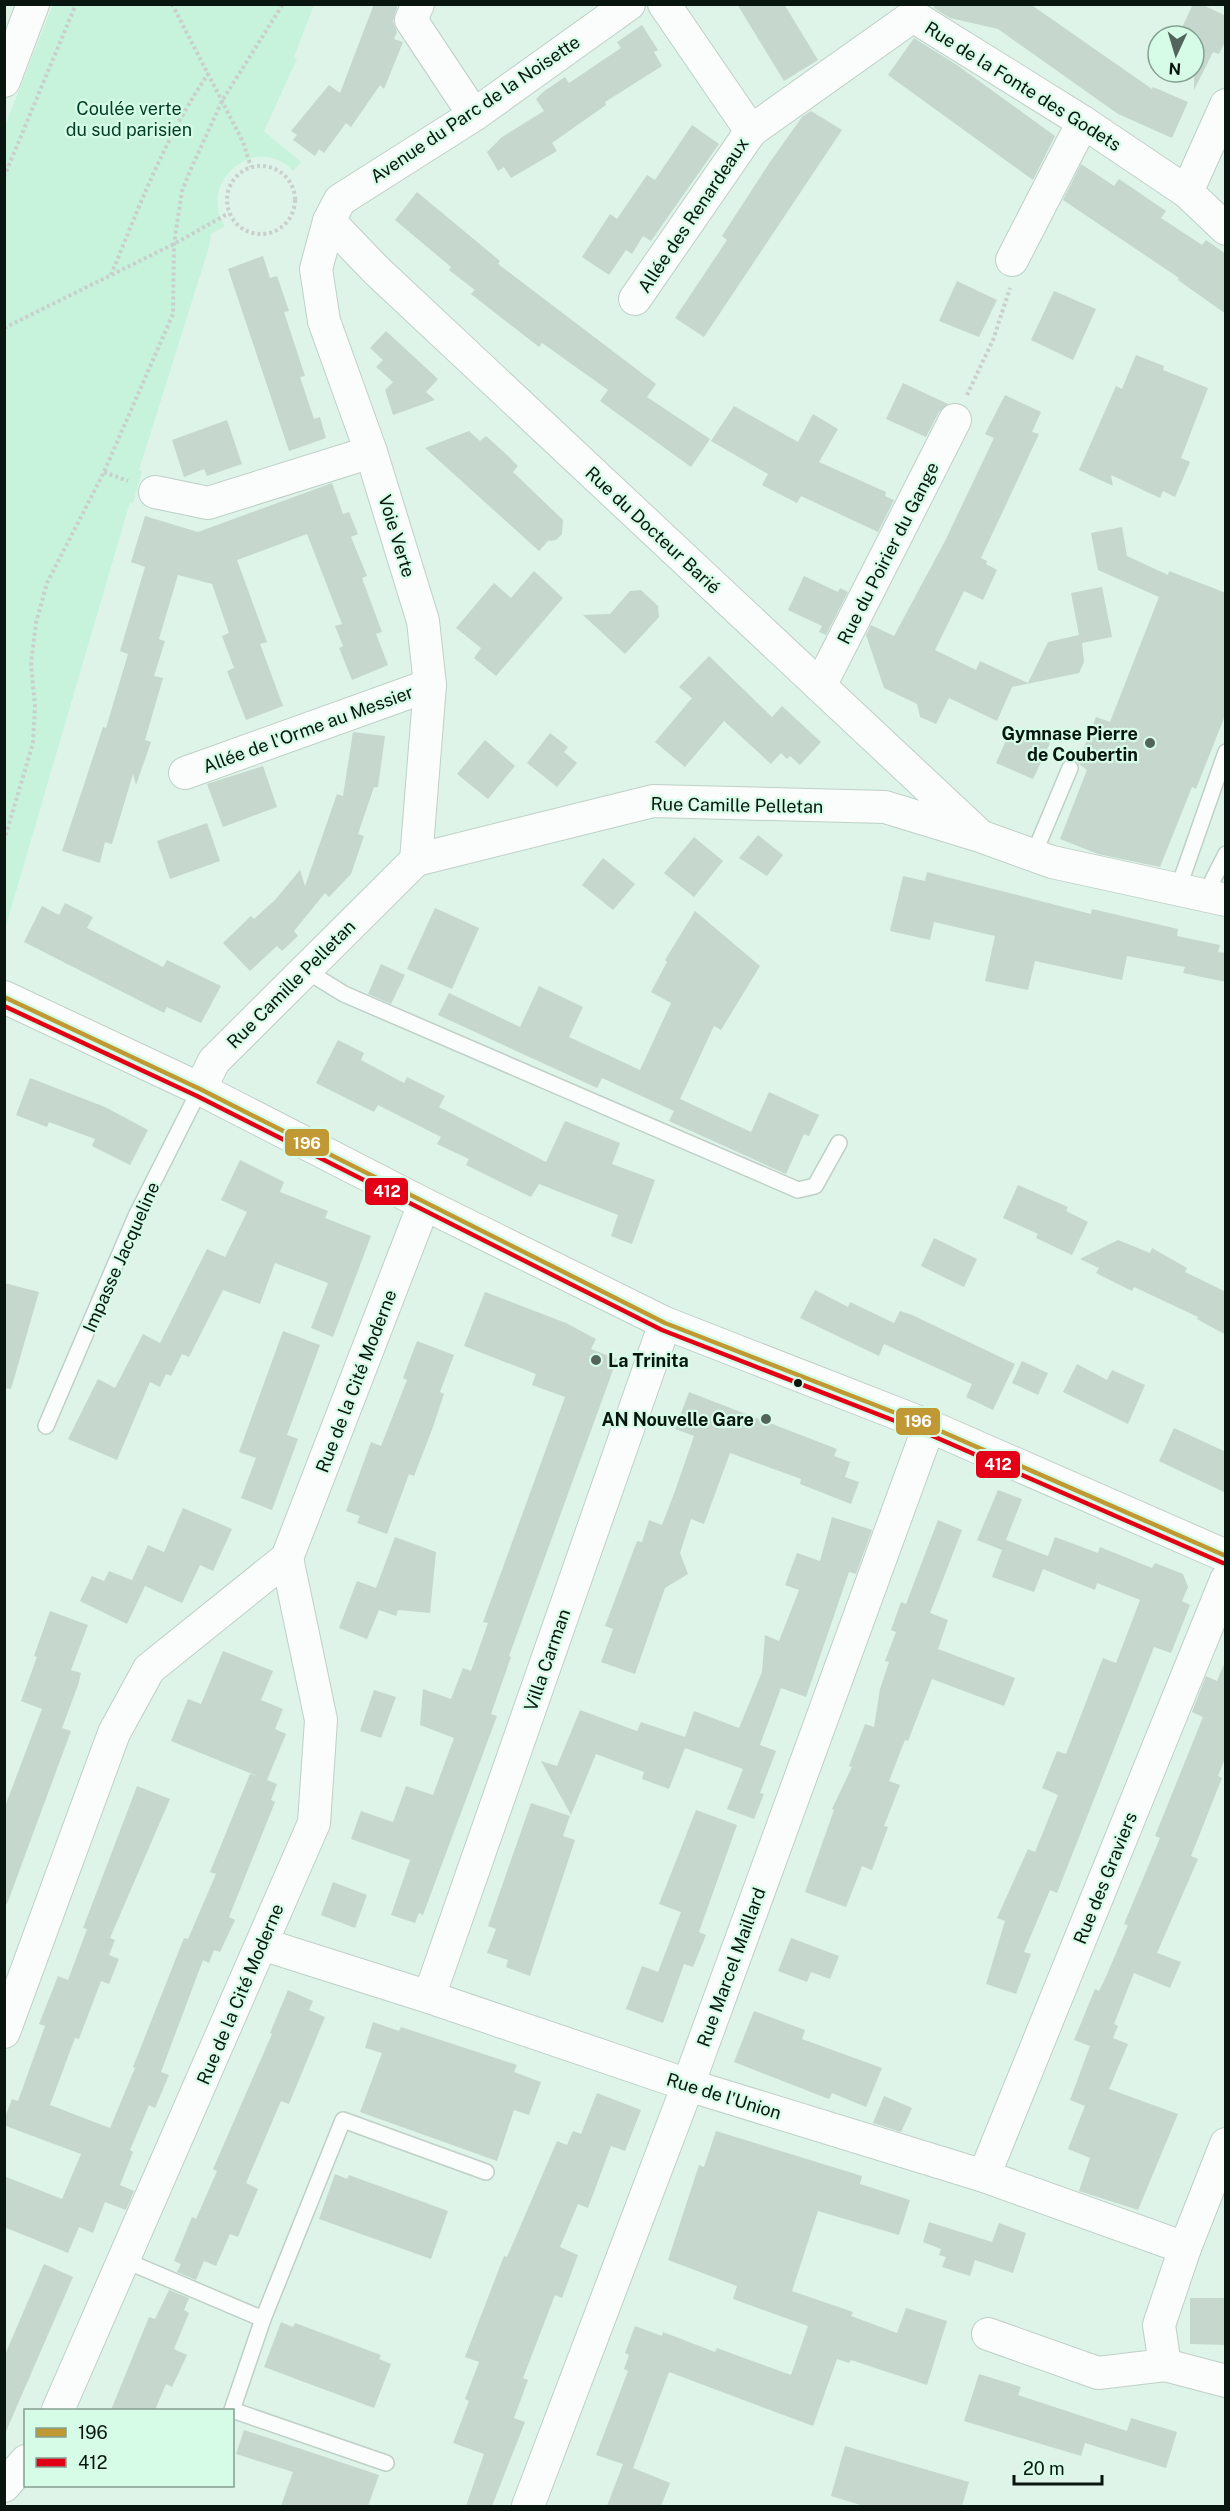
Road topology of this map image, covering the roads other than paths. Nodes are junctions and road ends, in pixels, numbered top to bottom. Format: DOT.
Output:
graph roads {
  1 [pos="33,4"];
  2 [pos="418,4"];
  3 [pos="629,4"];
  4 [pos="664,4"];
  5 [pos="4,81"];
  6 [pos="1226,105"];
  7 [pos="474,115"];
  8 [pos="1083,122"];
  9 [pos="751,131"];
  10 [pos="1187,192"];
  11 [pos="328,221"];
  12 [pos="1226,229"];
  13 [pos="1012,260"];
  14 [pos="635,299"];
  15 [pos="955,420"];
  16 [pos="371,452"];
  17 [pos="155,492"];
  18 [pos="430,685"];
  19 [pos="820,686"];
  20 [pos="1226,752"];
  21 [pos="1070,768"];
  22 [pos="185,773"];
  23 [pos="980,836"];
  24 [pos="1226,854"];
  25 [pos="1033,856"];
  26 [pos="416,861"];
  27 [pos="1203,895"];
  28 [pos="305,970"];
  29 [pos="6,1004"];
  30 [pos="200,1089"];
  31 [pos="839,1143"];
  32 [pos="424,1204"];
  33 [pos="665,1323"];
  34 [pos="46,1426"];
  35 [pos="929,1426"];
  36 [pos="1226,1556"];
  37 [pos="287,1558"];
  38 [pos="1226,1580"];
  39 [pos="262,1944"];
  40 [pos="429,1997"];
  41 [pos="4,2032"];
  42 [pos="688,2085"];
  43 [pos="1226,2144"];
  44 [pos="486,2172"];
  45 [pos="984,2176"];
  46 [pos="1185,2248"];
  47 [pos="124,2260"];
  48 [pos="263,2319"];
  49 [pos="988,2334"];
  50 [pos="1165,2365"];
  51 [pos="1226,2381"];
  52 [pos="58,2409"];
  53 [pos="232,2409"];
  54 [pos="234,2411"];
  55 [pos="24,2463"];
  56 [pos="386,2463"];
  57 [pos="4,2486"];
  58 [pos="528,2506"];
  1 -- 5 [label="street"];
  2 -- 7 [label="street"];
  3 -- 7 [label="street, Avenue du Parc de la Noisette"];
  4 -- 9 [label="street"];
  6 -- 10 [label="street"];
  7 -- 11 [label="street, Avenue du Parc de la Noisette"];
  8 -- 9 [label="street, Rue de la Fonte des Godets"];
  8 -- 10 [label="street, Rue de la Fonte des Godets"];
  8 -- 13 [label="street"];
  9 -- 14 [label="street, Allée des Renardeaux"];
  10 -- 12 [label="street, Rue de la Fonte des Godets"];
  11 -- 16 [label="street, Voie Verte"];
  11 -- 19 [label="street, Rue du Docteur Barié"];
  15 -- 19 [label="street, Rue du Poirier du Gange"];
  16 -- 17 [label="street"];
  16 -- 18 [label="street, Voie Verte"];
  18 -- 22 [label="street, Allée de l'Orme au Messier"];
  18 -- 26 [label="street, Voie Verte"];
  19 -- 23 [label="street, Rue du Docteur Barié"];
  20 -- 27 [label="lane"];
  21 -- 25 [label="lane"];
  23 -- 25 [label="street, Rue Camille Pelletan"];
  23 -- 26 [label="street, Rue Camille Pelletan"];
  24 -- 27 [label="lane"];
  25 -- 27 [label="street, Rue Camille Pelletan"];
  26 -- 28 [label="street, Rue Camille Pelletan"];
  28 -- 30 [label="street, Rue Camille Pelletan"];
  28 -- 31 [label="lane"];
  29 -- 30 [label="street"];
  30 -- 32 [label="street"];
  30 -- 34 [label="lane, Impasse Jacqueline"];
  32 -- 33 [label="street"];
  32 -- 37 [label="street, Rue de la Cité Moderne"];
  33 -- 35 [label="street"];
  33 -- 40 [label="street, Villa Carman"];
  35 -- 36 [label="street"];
  35 -- 42 [label="street, Rue Marcel Maillard"];
  37 -- 39 [label="street, Rue de la Cité Moderne"];
  37 -- 41 [label="street"];
  38 -- 45 [label="street, Rue des Graviers"];
  39 -- 40 [label="street, Rue de l'Union"];
  39 -- 47 [label="street, Rue de la Cité Moderne"];
  40 -- 42 [label="street, Rue de l'Union"];
  42 -- 45 [label="street, Rue de l'Union"];
  42 -- 58 [label="street, Rue Marcel Maillard"];
  43 -- 46 [label="street"];
  44 -- 48 [label="lane"];
  45 -- 46 [label="street, Rue de l'Union"];
  46 -- 50 [label="street"];
  47 -- 48 [label="lane"];
  47 -- 52 [label="street, Rue de la Cité Moderne"];
  48 -- 53 [label="lane"];
  49 -- 50 [label="street"];
  50 -- 51 [label="street"];
  54 -- 56 [label="lane"];
  55 -- 57 [label="street"];
}
